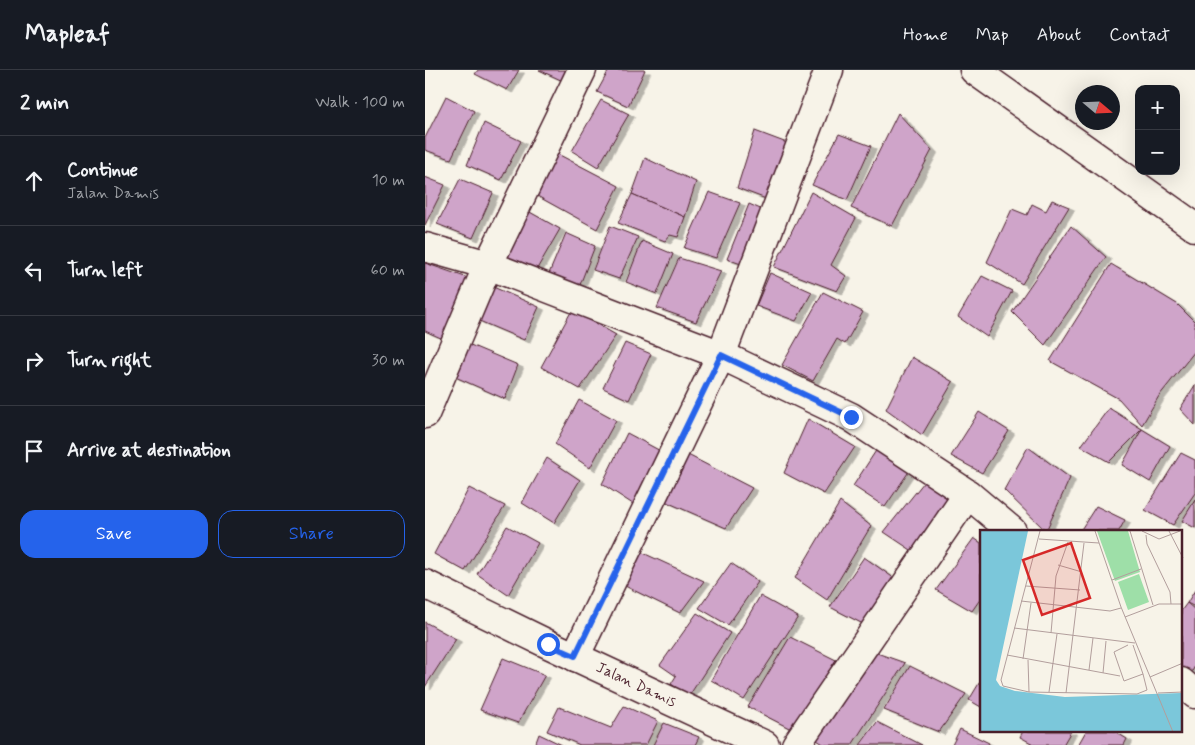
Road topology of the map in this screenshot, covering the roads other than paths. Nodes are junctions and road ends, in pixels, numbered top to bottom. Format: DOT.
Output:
graph roads {
  1 [pos="582,70"];
  2 [pos="829,70"];
  3 [pos="973,70"];
  4 [pos="1195,227"];
  5 [pos="425,247"];
  6 [pos="487,265"];
  7 [pos="721,355"];
  8 [pos="425,414"];
  9 [pos="968,494"];
  10 [pos="1011,530"];
  11 [pos="425,584"];
  12 [pos="575,656"];
  13 [pos="1183,684"];
  14 [pos="1195,694"];
  15 [pos="765,745"];
  16 [pos="796,745"];
  1 -- 6 [label="street"];
  2 -- 7 [label="street"];
  3 -- 4 [label="street"];
  5 -- 6 [label="street"];
  6 -- 7 [label="street"];
  6 -- 8 [label="street"];
  7 -- 9 [label="street"];
  7 -- 12 [label="street"];
  9 -- 10 [label="street"];
  9 -- 16 [label="street"];
  11 -- 12 [label="street, Jalan Damis"];
  12 -- 15 [label="street, Jalan Damis"];
  13 -- 14 [label="street"];
}
